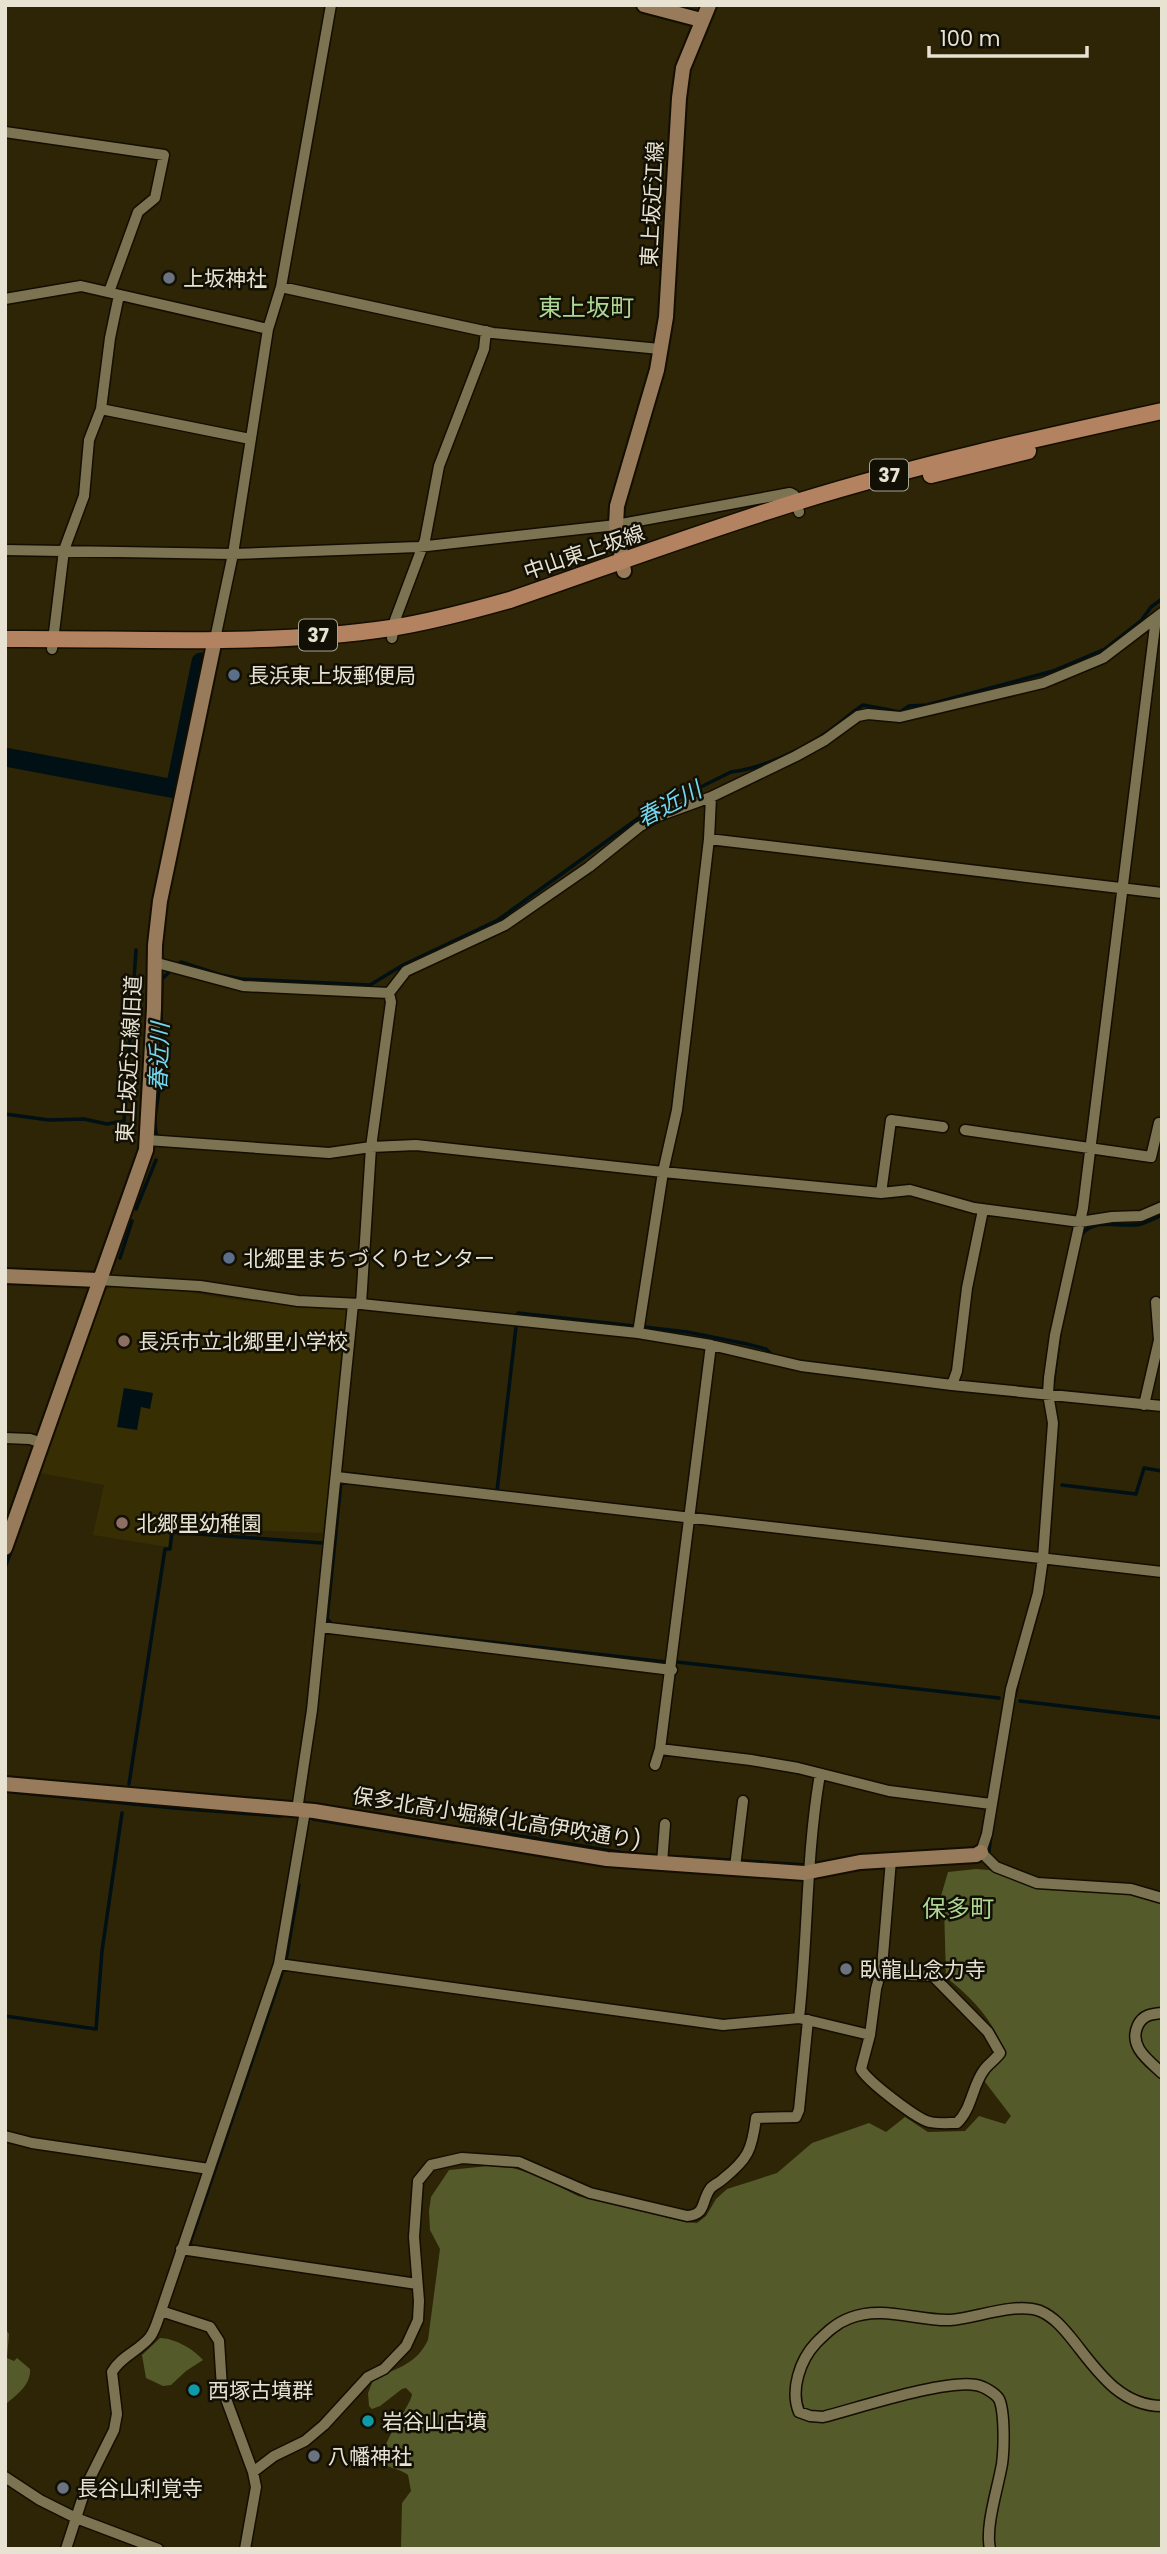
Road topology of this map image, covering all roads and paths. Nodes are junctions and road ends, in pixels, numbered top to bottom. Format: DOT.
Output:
graph roads {
  1 [pos="331,5"];
  2 [pos="644,5"];
  3 [pos="709,5"];
  4 [pos="701,20"];
  5 [pos="5,132"];
  6 [pos="281,287"];
  7 [pos="114,293"];
  8 [pos="5,299"];
  9 [pos="268,328"];
  10 [pos="486,331"];
  11 [pos="660,349"];
  12 [pos="101,409"];
  13 [pos="1162,411"];
  14 [pos="1162,422"];
  15 [pos="250,439"];
  16 [pos="798,507"];
  17 [pos="616,525"];
  18 [pos="422,547"];
  19 [pos="5,550"];
  20 [pos="64,550"];
  21 [pos="233,554"];
  22 [pos="623,566"];
  23 [pos="1159,615"];
  24 [pos="392,633"];
  25 [pos="5,639"];
  26 [pos="53,644"];
  27 [pos="214,644"];
  28 [pos="5,650"];
  29 [pos="711,797"];
  30 [pos="709,839"];
  31 [pos="1122,888"];
  32 [pos="1162,892"];
  33 [pos="156,965"];
  34 [pos="389,993"];
  35 [pos="1162,1123"];
  36 [pos="943,1127"];
  37 [pos="965,1130"];
  38 [pos="147,1140"];
  39 [pos="371,1147"];
  40 [pos="1090,1148"];
  41 [pos="663,1172"];
  42 [pos="881,1193"];
  43 [pos="1162,1207"];
  44 [pos="983,1210"];
  45 [pos="1080,1222"];
  46 [pos="5,1276"];
  47 [pos="98,1280"];
  48 [pos="1156,1302"];
  49 [pos="357,1304"];
  50 [pos="638,1333"];
  51 [pos="1161,1340"];
  52 [pos="711,1345"];
  53 [pos="953,1382"];
  54 [pos="1048,1394"];
  55 [pos="1144,1405"];
  56 [pos="1162,1406"];
  57 [pos="5,1438"];
  58 [pos="42,1443"];
  59 [pos="337,1477"];
  60 [pos="689,1518"];
  61 [pos="5,1548"];
  62 [pos="1048,1558"];
  63 [pos="1162,1572"];
  64 [pos="321,1627"];
  65 [pos="672,1670"];
  66 [pos="660,1749"];
  67 [pos="655,1766"];
  68 [pos="820,1774"];
  69 [pos="5,1784"];
  70 [pos="743,1801"];
  71 [pos="991,1804"];
  72 [pos="301,1811"];
  73 [pos="665,1824"];
  74 [pos="984,1854"];
  75 [pos="735,1862"];
  76 [pos="662,1863"];
  77 [pos="890,1865"];
  78 [pos="808,1872"];
  79 [pos="1162,1898"];
  80 [pos="279,1964"];
  81 [pos="882,1967"];
  82 [pos="1162,2013"];
  83 [pos="803,2019"];
  84 [pos="870,2035"];
  85 [pos="1162,2073"];
  86 [pos="5,2136"];
  87 [pos="209,2169"];
  88 [pos="181,2249"];
  89 [pos="417,2284"];
  90 [pos="161,2311"];
  91 [pos="1162,2406"];
  92 [pos="253,2472"];
  93 [pos="5,2477"];
  94 [pos="76,2518"];
  95 [pos="66,2549"];
  96 [pos="158,2549"];
  97 [pos="245,2549"];
  98 [pos="990,2549"];
  1 -- 6 [label="street"];
  2 -- 4 [label="street"];
  3 -- 4 [label="street, 東上坂近江線"];
  4 -- 11 [label="street, 東上坂近江線"];
  5 -- 7 [label="street"];
  6 -- 9 [label="street"];
  6 -- 10 [label="street"];
  7 -- 8 [label="street"];
  7 -- 9 [label="street"];
  7 -- 12 [label="street"];
  9 -- 15 [label="street"];
  10 -- 11 [label="street"];
  10 -- 18 [label="street"];
  11 -- 17 [label="street, 東上坂近江線"];
  12 -- 15 [label="street"];
  12 -- 20 [label="street"];
  13 -- 16 [label="main road, 中山東上坂線 / 37"];
  14 -- 16 [label="main road, 中山東上坂線 / 37"];
  15 -- 21 [label="street"];
  16 -- 17 [label="street"];
  16 -- 22 [label="main road, 中山東上坂線 / 37"];
  17 -- 18 [label="street"];
  17 -- 22 [label="street, 東上坂近江線"];
  18 -- 21 [label="street"];
  18 -- 24 [label="street"];
  19 -- 20 [label="street"];
  20 -- 21 [label="street"];
  20 -- 26 [label="street"];
  21 -- 27 [label="street"];
  22 -- 24 [label="main road, 中山東上坂線 / 37"];
  23 -- 29 [label="street"];
  23 -- 31 [label="street"];
  24 -- 27 [label="main road, 中山東上坂線 / 37"];
  25 -- 26 [label="main road, 中山東上坂線 / 37"];
  26 -- 27 [label="main road, 中山東上坂線 / 37"];
  26 -- 28 [label="main road, 中山東上坂線 / 37"];
  27 -- 33 [label="street, 東上坂近江線旧道"];
  29 -- 30 [label="street"];
  29 -- 34 [label="street"];
  30 -- 31 [label="street"];
  30 -- 41 [label="street"];
  31 -- 32 [label="street"];
  31 -- 40 [label="street"];
  33 -- 34 [label="street"];
  33 -- 38 [label="street, 東上坂近江線旧道"];
  34 -- 39 [label="street"];
  35 -- 40 [label="street"];
  36 -- 42 [label="street"];
  37 -- 40 [label="street"];
  38 -- 39 [label="street"];
  38 -- 47 [label="street, 東上坂近江線旧道"];
  39 -- 41 [label="street"];
  39 -- 49 [label="street"];
  40 -- 45 [label="street"];
  41 -- 42 [label="street"];
  41 -- 50 [label="street"];
  42 -- 44 [label="street"];
  43 -- 45 [label="street"];
  44 -- 45 [label="street"];
  44 -- 53 [label="street"];
  45 -- 54 [label="street"];
  46 -- 47 [label="street"];
  47 -- 49 [label="street"];
  47 -- 58 [label="street, 東上坂近江線旧道"];
  48 -- 51 [label="street"];
  49 -- 50 [label="street"];
  49 -- 59 [label="street"];
  50 -- 52 [label="street"];
  51 -- 55 [label="street"];
  52 -- 53 [label="street"];
  52 -- 60 [label="street"];
  53 -- 54 [label="street"];
  54 -- 55 [label="street"];
  54 -- 62 [label="street"];
  55 -- 56 [label="street"];
  57 -- 58 [label="street"];
  58 -- 61 [label="street, 東上坂近江線旧道"];
  59 -- 60 [label="street"];
  59 -- 64 [label="street"];
  60 -- 62 [label="street"];
  60 -- 65 [label="street"];
  62 -- 63 [label="street"];
  62 -- 71 [label="street"];
  64 -- 65 [label="street"];
  64 -- 72 [label="street"];
  65 -- 66 [label="street"];
  66 -- 67 [label="street"];
  66 -- 68 [label="street"];
  68 -- 71 [label="street"];
  68 -- 78 [label="street"];
  69 -- 72 [label="street, 保多北高小堀線(北高伊吹通り)"];
  70 -- 75 [label="street"];
  71 -- 74 [label="street"];
  72 -- 76 [label="street, 保多北高小堀線(北高伊吹通り)"];
  72 -- 80 [label="street"];
  73 -- 76 [label="street"];
  74 -- 77 [label="street, 保多北高小堀線(北高伊吹通り)"];
  74 -- 79 [label="street"];
  75 -- 76 [label="street, 保多北高小堀線(北高伊吹通り)"];
  75 -- 78 [label="street, 保多北高小堀線(北高伊吹通り)"];
  77 -- 78 [label="street, 保多北高小堀線(北高伊吹通り)"];
  77 -- 81 [label="street"];
  78 -- 83 [label="street"];
  80 -- 83 [label="street"];
  80 -- 87 [label="street"];
  81 -- 84 [label="street"];
  81 -- 84 [label="street"];
  82 -- 85 [label="street"];
  83 -- 84 [label="street"];
  83 -- 89 [label="street"];
  86 -- 87 [label="street"];
  87 -- 88 [label="street"];
  88 -- 89 [label="street"];
  88 -- 90 [label="street"];
  89 -- 92 [label="street"];
  90 -- 92 [label="street"];
  90 -- 94 [label="street"];
  91 -- 98 [label="street"];
  92 -- 97 [label="street"];
  93 -- 94 [label="street"];
  94 -- 95 [label="street"];
  94 -- 96 [label="street"];
}
